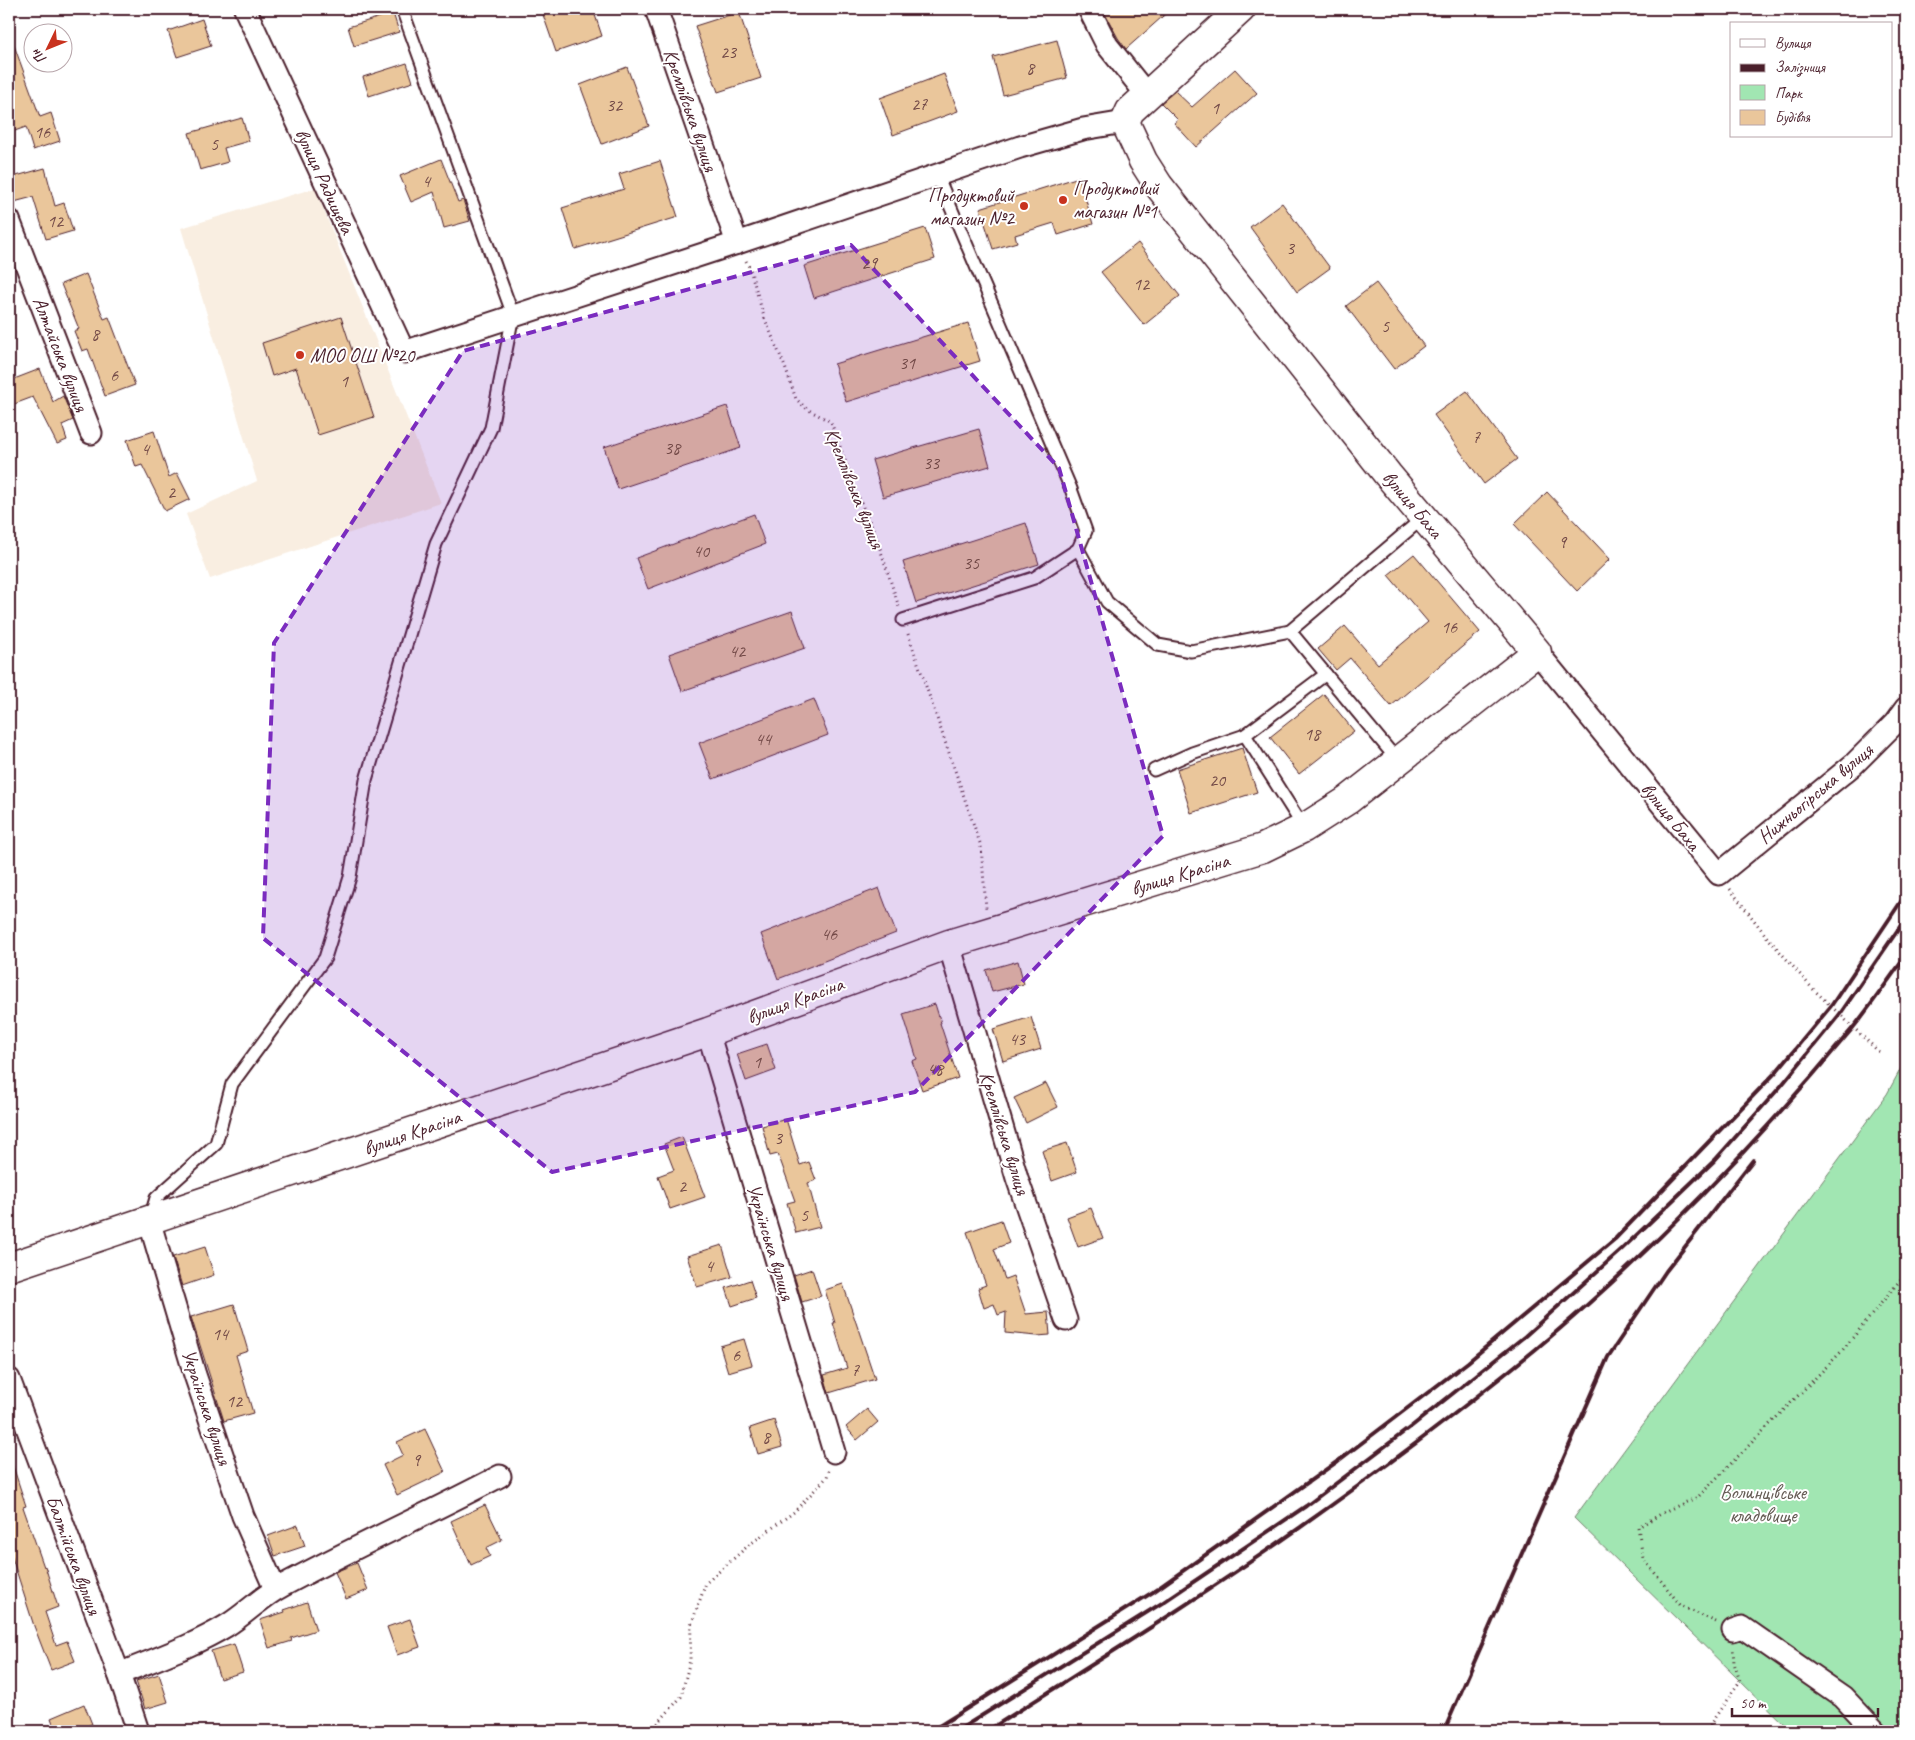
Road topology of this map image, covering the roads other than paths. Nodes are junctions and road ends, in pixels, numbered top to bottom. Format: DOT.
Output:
graph roads {
  1 [pos="245,9"];
  2 [pos="402,9"];
  3 [pos="656,9"];
  4 [pos="1089,9"];
  5 [pos="1240,9"];
  6 [pos="1147,95"];
  7 [pos="1124,122"];
  8 [pos="937,175"];
  9 [pos="9,220"];
  10 [pos="737,243"];
  11 [pos="513,315"];
  12 [pos="91,433"];
  13 [pos="1424,517"];
  14 [pos="1078,549"];
  15 [pos="903,620"];
  16 [pos="1290,631"];
  17 [pos="1537,652"];
  18 [pos="1326,674"];
  19 [pos="1906,708"];
  20 [pos="1245,735"];
  21 [pos="1398,761"];
  22 [pos="1154,770"];
  23 [pos="1304,828"];
  24 [pos="1719,874"];
  25 [pos="949,944"];
  26 [pos="708,1032"];
  27 [pos="149,1220"];
  28 [pos="9,1267"];
  29 [pos="1066,1320"];
  30 [pos="9,1379"];
  31 [pos="834,1452"];
  32 [pos="500,1476"];
  33 [pos="275,1590"];
  34 [pos="1733,1630"];
  35 [pos="119,1674"];
  36 [pos="138,1731"];
  37 [pos="1875,1731"];
  1 -- 11 [label="street, вулиця Радищева"];
  2 -- 11 [label="lane"];
  3 -- 10 [label="street, Кремлівська вулиця"];
  4 -- 6 [label="street"];
  5 -- 6 [label="street"];
  6 -- 7 [label="street"];
  7 -- 8 [label="street"];
  7 -- 13 [label="street, вулиця Баха"];
  8 -- 10 [label="street"];
  8 -- 14 [label="lane"];
  9 -- 12 [label="street, Алтайська вулиця"];
  10 -- 11 [label="street"];
  11 -- 27 [label="lane"];
  13 -- 16 [label="lane"];
  13 -- 17 [label="street, вулиця Баха"];
  14 -- 15 [label="lane"];
  14 -- 16 [label="lane"];
  16 -- 18 [label="lane"];
  17 -- 21 [label="street, вулиця Красіна"];
  17 -- 24 [label="street, вулиця Баха"];
  18 -- 20 [label="lane"];
  18 -- 21 [label="lane"];
  19 -- 24 [label="street, Нижньогірська вулиця"];
  20 -- 22 [label="lane"];
  20 -- 23 [label="lane"];
  21 -- 23 [label="street, вулиця Красіна"];
  23 -- 25 [label="street, вулиця Красіна"];
  25 -- 26 [label="street, вулиця Красіна"];
  25 -- 29 [label="street, Кремлівська вулиця"];
  26 -- 27 [label="street, вулиця Красіна"];
  26 -- 31 [label="street, Українська вулиця"];
  27 -- 28 [label="street, вулиця Красіна"];
  27 -- 33 [label="street, Українська вулиця"];
  30 -- 35 [label="street, Балтійська вулиця"];
  32 -- 33 [label="street"];
  33 -- 35 [label="street"];
  34 -- 37 [label="street"];
  35 -- 36 [label="street, Балтійська вулиця"];
}
